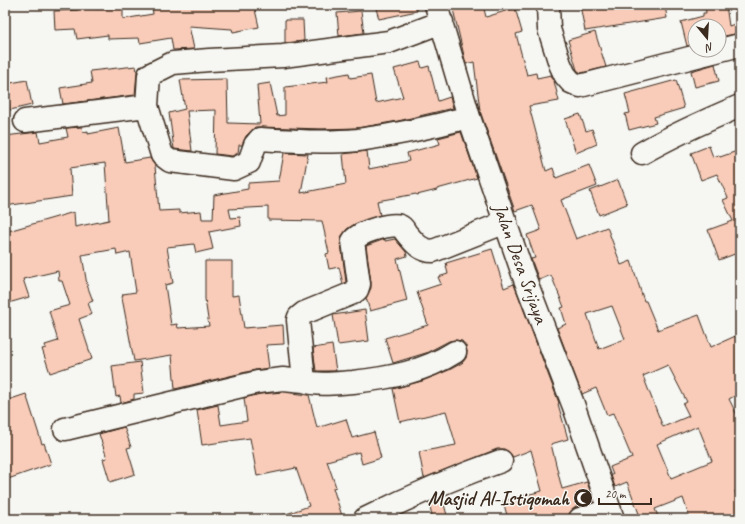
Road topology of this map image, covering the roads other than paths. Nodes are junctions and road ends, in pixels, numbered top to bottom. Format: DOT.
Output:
graph roads {
  1 [pos="548,5"];
  2 [pos="439,14"];
  3 [pos="740,45"];
  4 [pos="147,106"];
  5 [pos="740,106"];
  6 [pos="469,117"];
  7 [pos="25,121"];
  8 [pos="642,154"];
  9 [pos="506,222"];
  10 [pos="455,352"];
  11 [pos="304,381"];
  12 [pos="65,429"];
  13 [pos="501,461"];
  14 [pos="611,515"];
  15 [pos="365,519"];
  16 [pos="580,519"];
  1 -- 3 [label="street"];
  2 -- 4 [label="street"];
  2 -- 6 [label="street, Jalan Desa Srijaya"];
  4 -- 6 [label="street"];
  4 -- 7 [label="street"];
  5 -- 8 [label="street"];
  6 -- 9 [label="street, Jalan Desa Srijaya"];
  9 -- 11 [label="street"];
  9 -- 14 [label="street, Jalan Desa Srijaya"];
  10 -- 11 [label="street"];
  11 -- 12 [label="street"];
  13 -- 15 [label="street"];
  14 -- 16 [label="street"];
}
